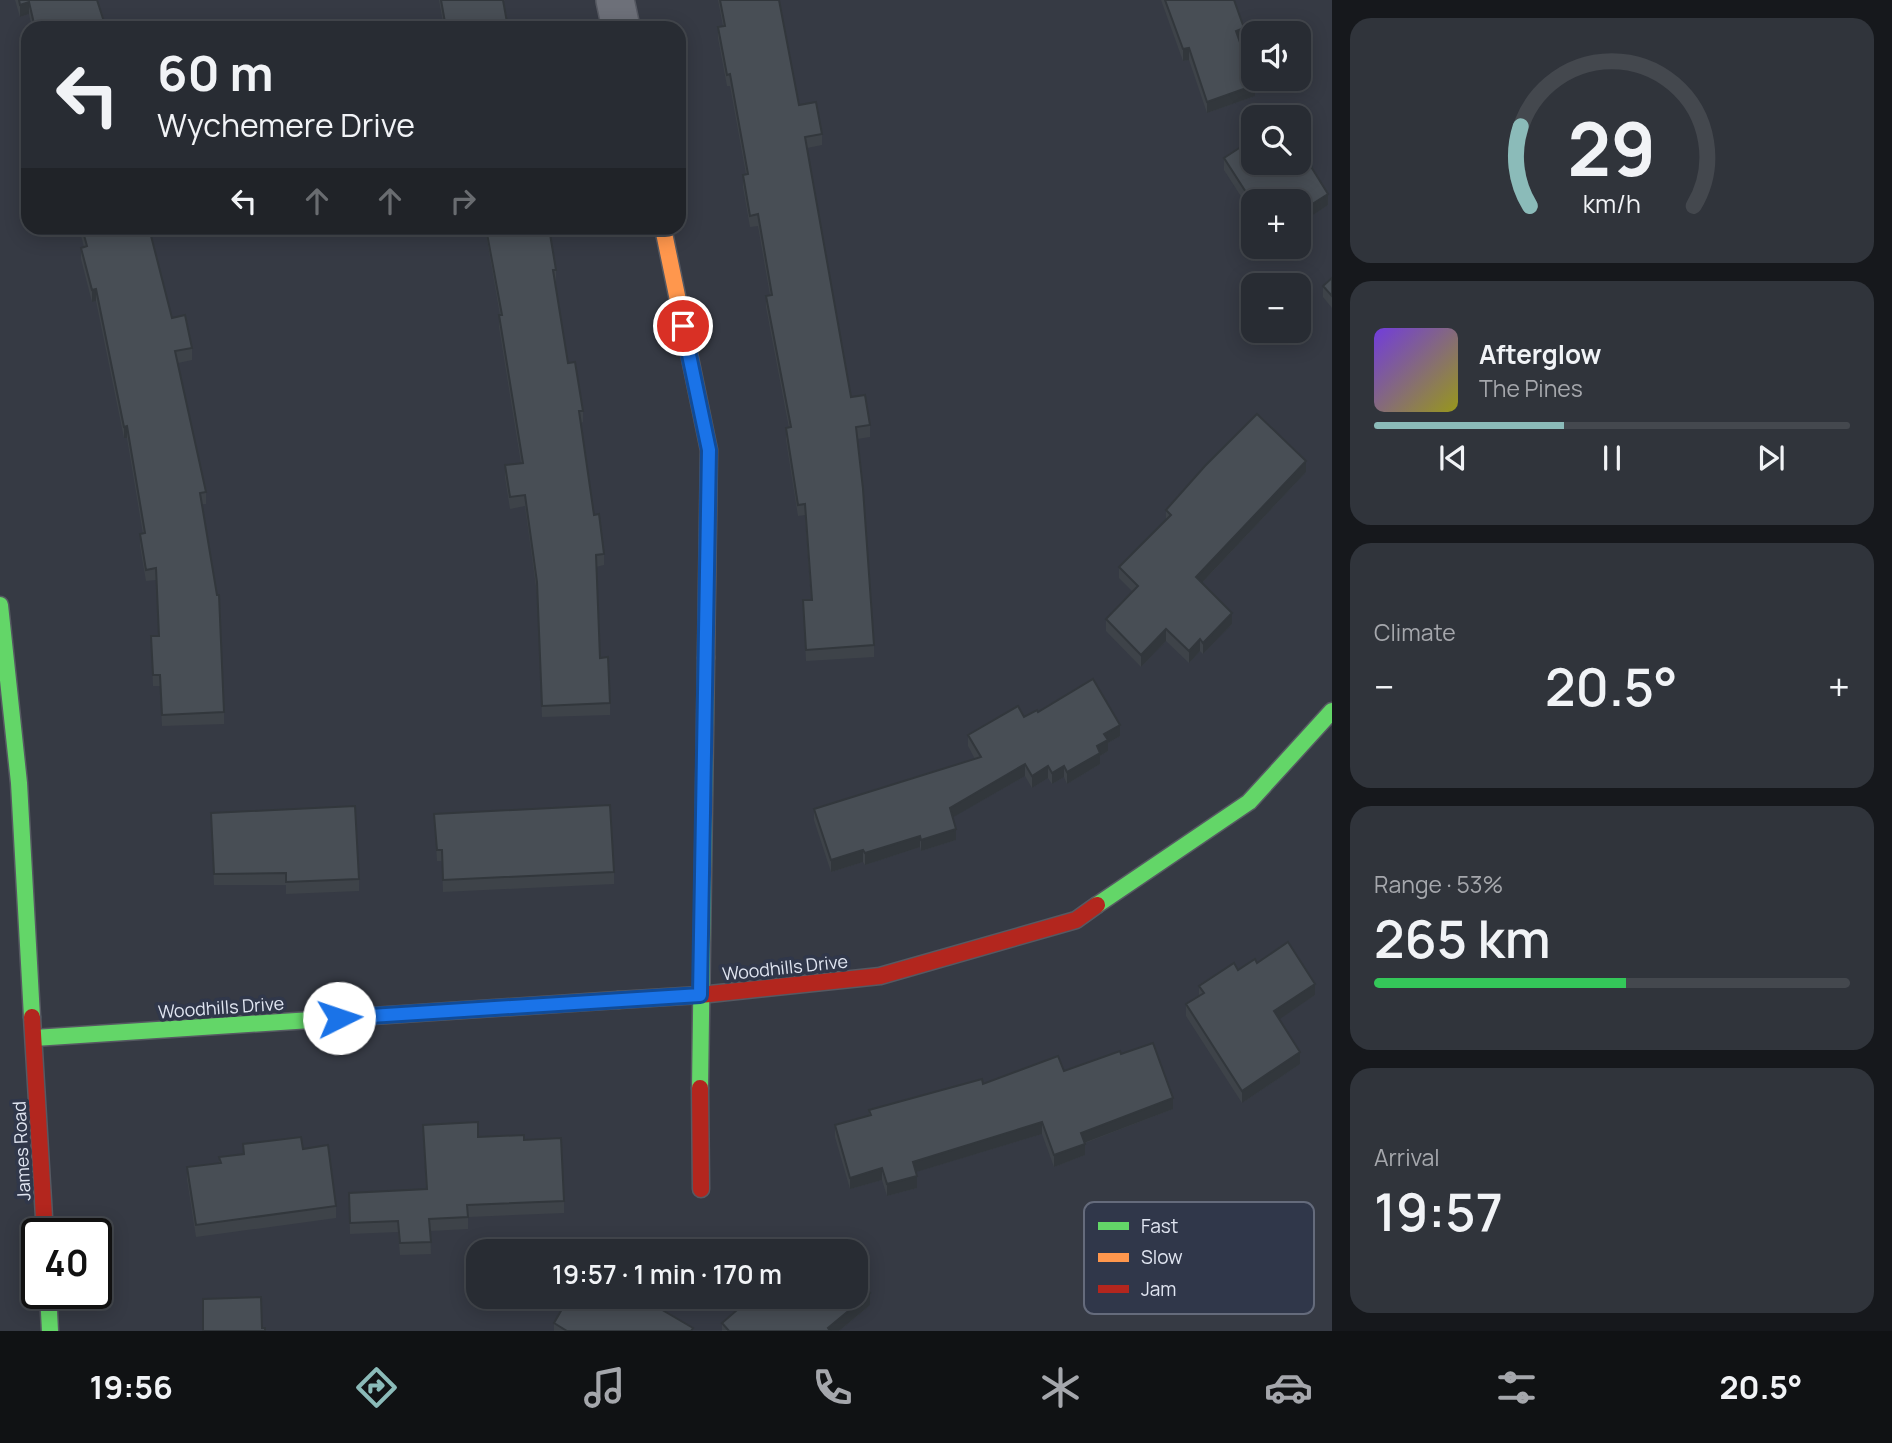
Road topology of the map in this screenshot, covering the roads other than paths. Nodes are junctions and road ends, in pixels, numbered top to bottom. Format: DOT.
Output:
graph roads {
  1 [pos="615,0"];
  2 [pos="620,21"];
  3 [pos="664,235"];
  4 [pos="0,605"];
  5 [pos="1332,711"];
  6 [pos="700,995"];
  7 [pos="34,1038"];
  8 [pos="701,1189"];
  9 [pos="44,1218"];
  10 [pos="49,1309"];
  11 [pos="50,1331"];
  1 -- 2 [label="street"];
  3 -- 6 [label="street"];
  4 -- 7 [label="street, James Road"];
  5 -- 6 [label="street, Woodhills Drive"];
  6 -- 7 [label="street, Woodhills Drive"];
  6 -- 8 [label="street"];
  7 -- 9 [label="street, James Road"];
  10 -- 11 [label="street"];
}
